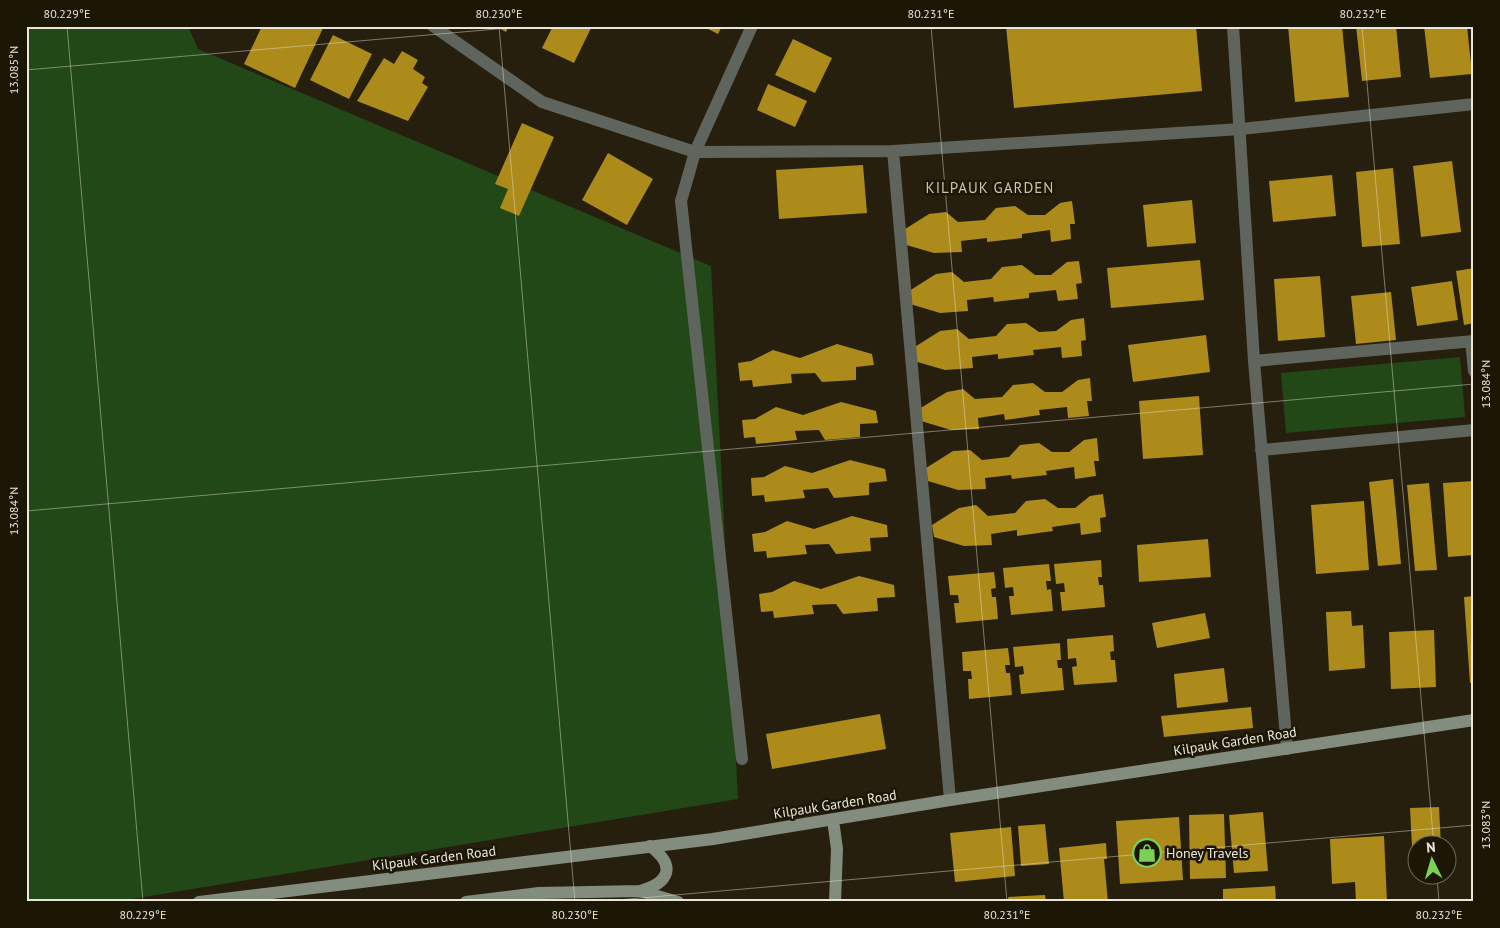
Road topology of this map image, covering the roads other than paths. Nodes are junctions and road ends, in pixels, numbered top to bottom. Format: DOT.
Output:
graph roads {
  1 [pos="433,26"];
  2 [pos="752,26"];
  3 [pos="1233,26"];
  4 [pos="1474,104"];
  5 [pos="1241,129"];
  6 [pos="893,151"];
  7 [pos="695,152"];
  8 [pos="1472,341"];
  9 [pos="1254,361"];
  10 [pos="1474,371"];
  11 [pos="1474,430"];
  12 [pos="1261,450"];
  13 [pos="1474,720"];
  14 [pos="1287,749"];
  15 [pos="742,759"];
  16 [pos="950,800"];
  17 [pos="833,820"];
  18 [pos="650,846"];
  19 [pos="640,891"];
  20 [pos="199,902"];
  21 [pos="466,902"];
  22 [pos="678,902"];
  23 [pos="835,902"];
  1 -- 7 [label="street"];
  2 -- 7 [label="street"];
  3 -- 5 [label="street"];
  4 -- 5 [label="street"];
  5 -- 6 [label="street"];
  5 -- 9 [label="street"];
  6 -- 7 [label="street"];
  6 -- 16 [label="street"];
  7 -- 15 [label="street"];
  8 -- 9 [label="street"];
  8 -- 10 [label="street"];
  9 -- 12 [label="street"];
  11 -- 12 [label="street"];
  12 -- 14 [label="street"];
  13 -- 14 [label="main road, Kilpauk Garden Road"];
  14 -- 16 [label="main road, Kilpauk Garden Road"];
  16 -- 17 [label="main road, Kilpauk Garden Road"];
  17 -- 18 [label="main road, Kilpauk Garden Road"];
  17 -- 23 [label="main road"];
  18 -- 19 [label="main road"];
  18 -- 20 [label="main road, Kilpauk Garden Road"];
  19 -- 21 [label="main road"];
  19 -- 22 [label="main road"];
}
